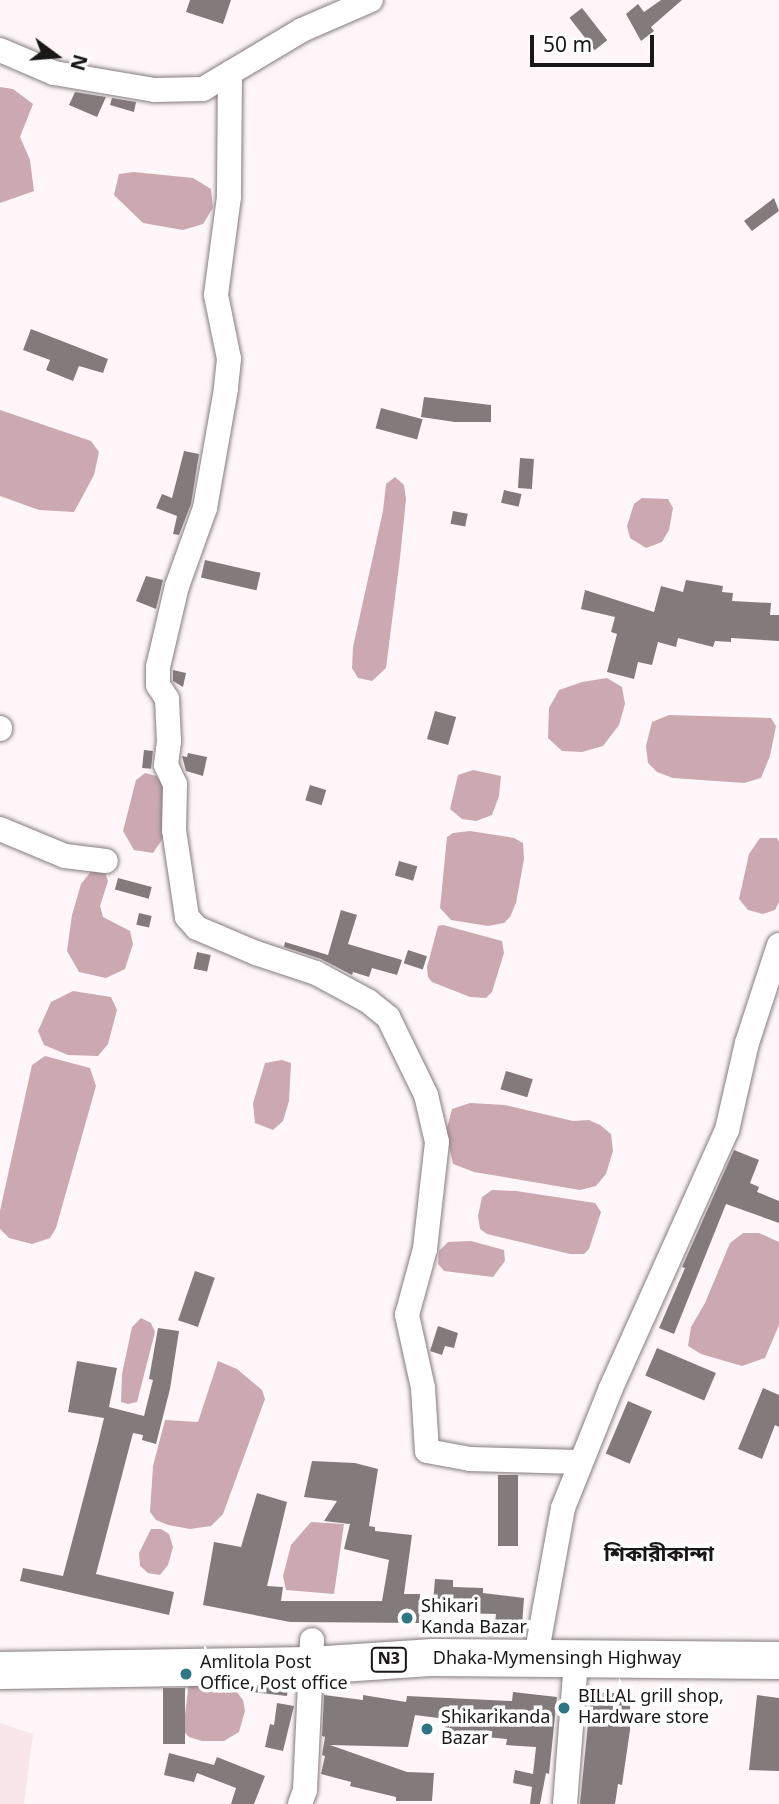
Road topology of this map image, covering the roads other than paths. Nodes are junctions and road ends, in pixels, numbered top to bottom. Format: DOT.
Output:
graph roads {
  1 [pos="371,0"];
  2 [pos="0,50"];
  3 [pos="230,73"];
  4 [pos="0,830"];
  5 [pos="107,861"];
  6 [pos="779,945"];
  7 [pos="579,1462"];
  8 [pos="779,1639"];
  9 [pos="539,1640"];
  10 [pos="0,1646"];
  11 [pos="311,1652"];
  12 [pos="576,1660"];
  13 [pos="779,1660"];
  14 [pos="0,1670"];
  15 [pos="300,1804"];
  16 [pos="565,1804"];
  1 -- 3 [label="street"];
  2 -- 3 [label="street"];
  3 -- 7 [label="street"];
  4 -- 5 [label="street"];
  6 -- 7 [label="street"];
  7 -- 9 [label="street"];
  8 -- 9 [label="highway, Dhaka-Mymensingh Highway / N3"];
  9 -- 11 [label="highway, Dhaka-Mymensingh Highway / N3"];
  10 -- 11 [label="highway, Dhaka-Mymensingh Highway / N3"];
  11 -- 12 [label="highway, Dhaka-Mymensingh Highway / N3"];
  11 -- 14 [label="highway, Dhaka-Mymensingh Highway / N3"];
  11 -- 15 [label="street"];
  12 -- 13 [label="highway, Dhaka-Mymensingh Highway / N3"];
  12 -- 16 [label="street"];
}
